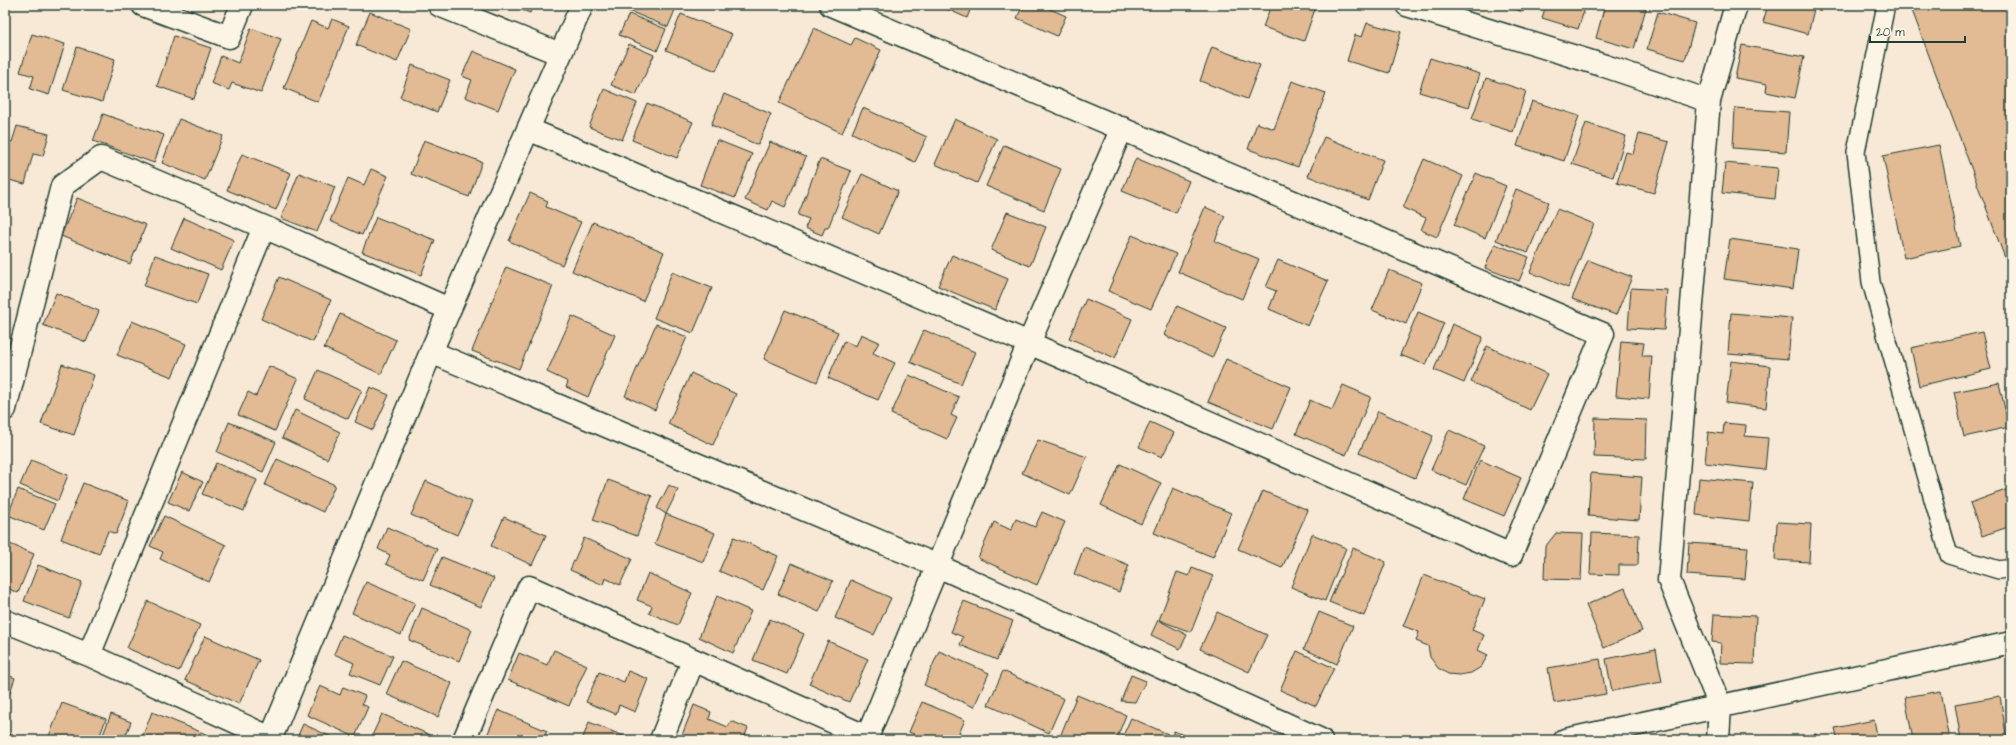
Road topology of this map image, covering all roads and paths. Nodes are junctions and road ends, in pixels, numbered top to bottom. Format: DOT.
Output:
graph roads {
  1 [pos="143,5"];
  2 [pos="242,5"];
  3 [pos="439,5"];
  4 [pos="582,5"];
  5 [pos="831,5"];
  6 [pos="1407,5"];
  7 [pos="1736,5"];
  8 [pos="1886,5"];
  9 [pos="560,54"];
  10 [pos="1709,101"];
  11 [pos="528,128"];
  12 [pos="1122,128"];
  13 [pos="264,227"];
  14 [pos="449,309"];
  15 [pos="1029,343"];
  16 [pos="431,352"];
  17 [pos="5,409"];
  18 [pos="938,566"];
  19 [pos="2011,568"];
  20 [pos="5,621"];
  21 [pos="2011,643"];
  22 [pos="89,655"];
  23 [pos="693,661"];
  24 [pos="1720,706"];
  25 [pos="866,738"];
  26 [pos="271,739"];
  27 [pos="464,740"];
  28 [pos="661,740"];
  29 [pos="1321,740"];
  30 [pos="1565,740"];
  31 [pos="1718,740"];
  1 -- 2 [label="street"];
  3 -- 9 [label="street"];
  4 -- 9 [label="street"];
  5 -- 12 [label="street"];
  6 -- 10 [label="street"];
  7 -- 10 [label="street"];
  8 -- 19 [label="lane"];
  9 -- 11 [label="street"];
  10 -- 24 [label="street"];
  11 -- 14 [label="street"];
  11 -- 15 [label="street"];
  12 -- 15 [label="street"];
  12 -- 15 [label="street"];
  13 -- 14 [label="street"];
  13 -- 17 [label="street"];
  13 -- 22 [label="street"];
  14 -- 16 [label="street"];
  15 -- 18 [label="street"];
  16 -- 18 [label="street"];
  16 -- 26 [label="street"];
  18 -- 25 [label="street"];
  18 -- 29 [label="street"];
  20 -- 22 [label="street"];
  21 -- 24 [label="street"];
  22 -- 26 [label="street"];
  23 -- 25 [label="street"];
  23 -- 27 [label="street"];
  23 -- 28 [label="street"];
  24 -- 30 [label="street"];
  24 -- 31 [label="street"];
}
